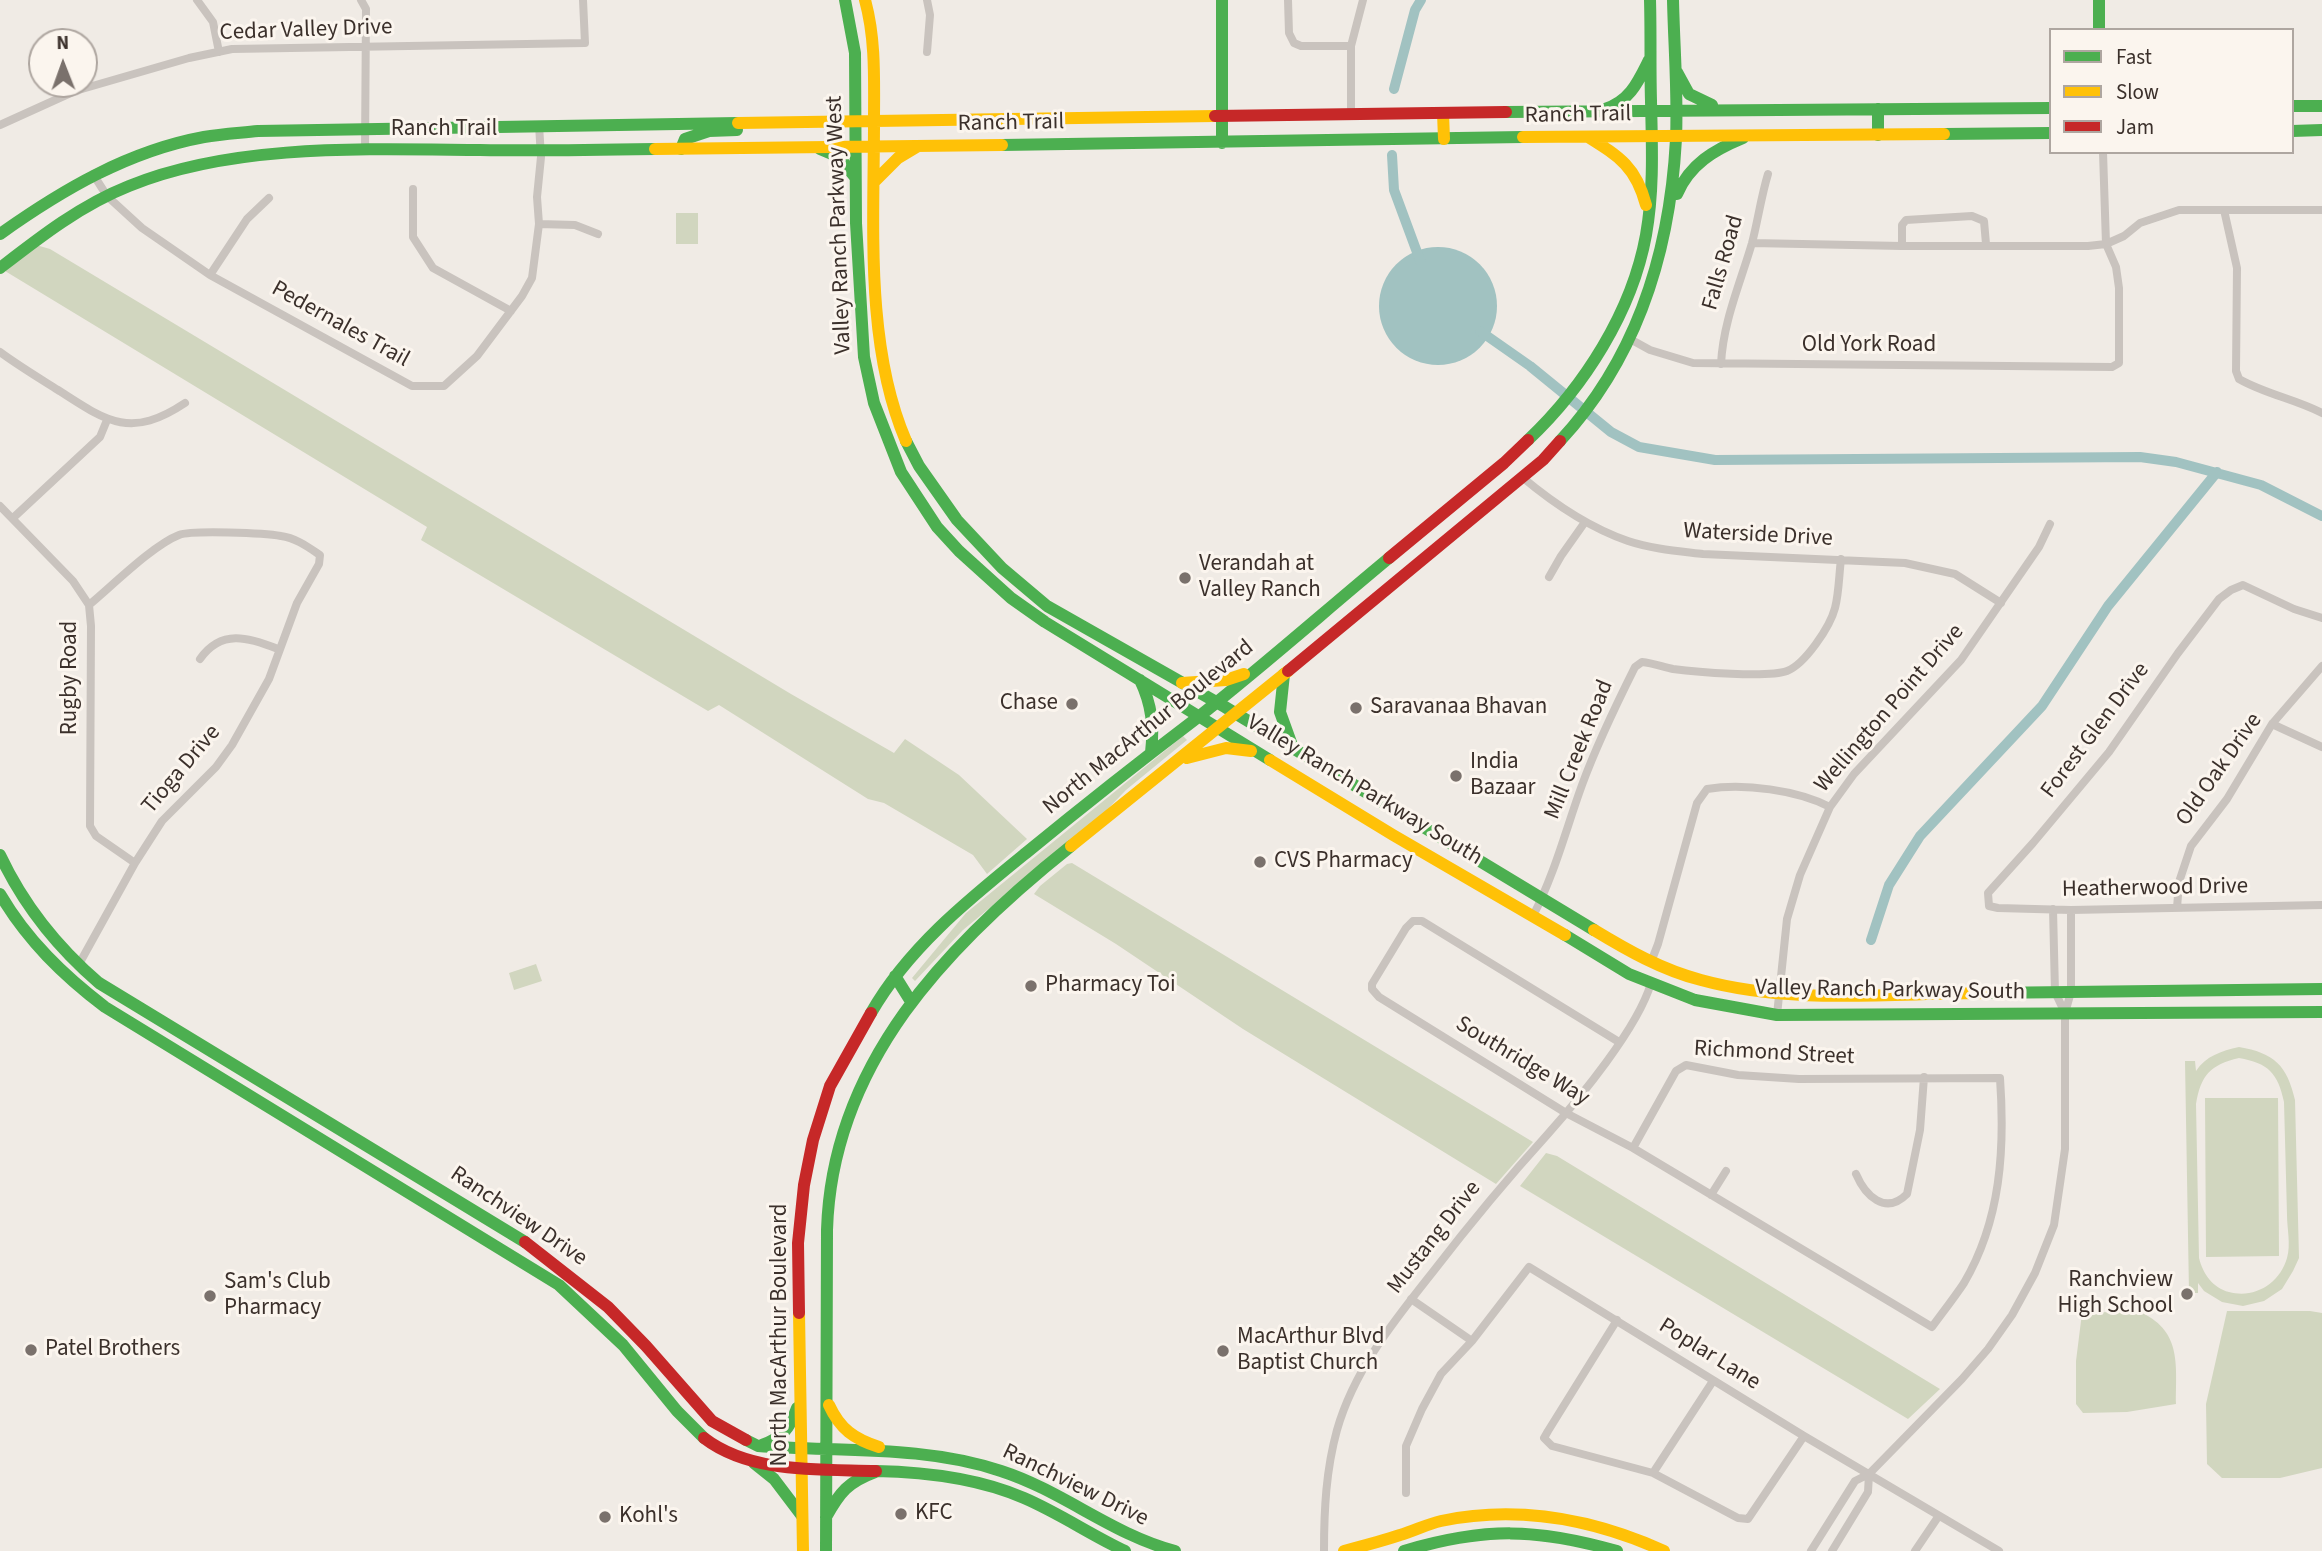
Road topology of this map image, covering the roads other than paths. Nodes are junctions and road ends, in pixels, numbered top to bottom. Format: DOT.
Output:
graph roads {
  1 [pos="197,0"];
  2 [pos="361,0"];
  3 [pos="583,0"];
  4 [pos="845,0"];
  5 [pos="865,0"];
  6 [pos="927,0"];
  7 [pos="1222,0"];
  8 [pos="1288,0"];
  9 [pos="1363,0"];
  10 [pos="1650,0"];
  11 [pos="1673,0"];
  12 [pos="2099,0"];
  13 [pos="2099,28"];
  14 [pos="1351,46"];
  15 [pos="366,47"];
  16 [pos="219,52"];
  17 [pos="927,52"];
  18 [pos="1651,57"];
  19 [pos="1674,63"];
  20 [pos="2294,106"];
  21 [pos="2322,106"];
  22 [pos="2049,108"];
  23 [pos="1878,109"];
  24 [pos="1676,110"];
  25 [pos="1729,110"];
  26 [pos="1651,111"];
  27 [pos="1588,112"];
  28 [pos="1443,113"];
  29 [pos="1351,114"];
  30 [pos="1223,117"];
  31 [pos="856,121"];
  32 [pos="874,121"];
  33 [pos="764,122"];
  34 [pos="0,125"];
  35 [pos="539,125"];
  36 [pos="365,129"];
  37 [pos="2322,130"];
  38 [pos="2294,131"];
  39 [pos="2049,133"];
  40 [pos="1676,135"];
  41 [pos="1751,135"];
  42 [pos="1878,135"];
  43 [pos="1652,136"];
  44 [pos="1588,137"];
  45 [pos="1444,139"];
  46 [pos="1222,143"];
  47 [pos="875,146"];
  48 [pos="918,146"];
  49 [pos="816,147"];
  50 [pos="856,147"];
  51 [pos="681,149"];
  52 [pos="365,151"];
  53 [pos="541,151"];
  54 [pos="2103,154"];
  55 [pos="93,174"];
  56 [pos="1768,174"];
  57 [pos="855,177"];
  58 [pos="875,181"];
  59 [pos="413,189"];
  60 [pos="107,196"];
  61 [pos="269,198"];
  62 [pos="2224,210"];
  63 [pos="2322,210"];
  64 [pos="1648,216"];
  65 [pos="1668,221"];
  66 [pos="539,224"];
  67 [pos="0,234"];
  68 [pos="598,234"];
  69 [pos="1752,243"];
  70 [pos="1986,244"];
  71 [pos="2106,244"];
  72 [pos="1902,246"];
  73 [pos="0,268"];
  74 [pos="210,275"];
  75 [pos="512,311"];
  76 [pos="1630,339"];
  77 [pos="0,352"];
  78 [pos="9,359"];
  79 [pos="1721,364"];
  80 [pos="0,367"];
  81 [pos="887,379"];
  82 [pos="870,382"];
  83 [pos="185,403"];
  84 [pos="2322,413"];
  85 [pos="107,420"];
  86 [pos="1522,477"];
  87 [pos="0,506"];
  88 [pos="13,518"];
  89 [pos="1585,522"];
  90 [pos="2050,524"];
  91 [pos="1393,554"];
  92 [pos="1841,559"];
  93 [pos="998,564"];
  94 [pos="1406,573"];
  95 [pos="985,575"];
  96 [pos="1549,577"];
  97 [pos="2001,603"];
  98 [pos="89,605"];
  99 [pos="2322,618"];
  100 [pos="278,649"];
  101 [pos="200,659"];
  102 [pos="2322,666"];
  103 [pos="1251,672"];
  104 [pos="1284,674"];
  105 [pos="1139,680"];
  106 [pos="1182,683"];
  107 [pos="1215,702"];
  108 [pos="1237,713"];
  109 [pos="1199,716"];
  110 [pos="2272,724"];
  111 [pos="1219,729"];
  112 [pos="2322,747"];
  113 [pos="1293,748"];
  114 [pos="1257,752"];
  115 [pos="1151,753"];
  116 [pos="1180,761"];
  117 [pos="1830,807"];
  118 [pos="1406,818"];
  119 [pos="1393,835"];
  120 [pos="0,855"];
  121 [pos="135,863"];
  122 [pos="0,894"];
  123 [pos="1542,897"];
  124 [pos="2322,905"];
  125 [pos="1989,906"];
  126 [pos="2177,908"];
  127 [pos="2053,909"];
  128 [pos="2071,910"];
  129 [pos="1533,916"];
  130 [pos="2071,947"];
  131 [pos="2054,948"];
  132 [pos="1651,962"];
  133 [pos="78,966"];
  134 [pos="895,976"];
  135 [pos="1651,983"];
  136 [pos="2290,989"];
  137 [pos="2322,989"];
  138 [pos="884,991"];
  139 [pos="1779,992"];
  140 [pos="2054,992"];
  141 [pos="2071,992"];
  142 [pos="910,1000"];
  143 [pos="138,1006"];
  144 [pos="2289,1012"];
  145 [pos="2322,1012"];
  146 [pos="2064,1013"];
  147 [pos="1777,1015"];
  148 [pos="128,1020"];
  149 [pos="1619,1042"];
  150 [pos="1924,1077"];
  151 [pos="1566,1113"];
  152 [pos="1633,1148"];
  153 [pos="1726,1171"];
  154 [pos="1856,1174"];
  155 [pos="1711,1195"];
  156 [pos="529,1244"];
  157 [pos="543,1256"];
  158 [pos="519,1258"];
  159 [pos="533,1268"];
  160 [pos="1411,1299"];
  161 [pos="1617,1320"];
  162 [pos="1932,1327"];
  163 [pos="1472,1341"];
  164 [pos="1713,1381"];
  165 [pos="801,1397"];
  166 [pos="826,1397"];
  167 [pos="1804,1436"];
  168 [pos="758,1446"];
  169 [pos="802,1449"];
  170 [pos="826,1450"];
  171 [pos="896,1452"];
  172 [pos="751,1461"];
  173 [pos="802,1467"];
  174 [pos="825,1468"];
  175 [pos="882,1470"];
  176 [pos="1653,1473"];
  177 [pos="1869,1475"];
  178 [pos="1406,1493"];
  179 [pos="1080,1510"];
  180 [pos="802,1516"];
  181 [pos="1938,1517"];
  182 [pos="825,1518"];
  183 [pos="1574,1520"];
  184 [pos="1072,1525"];
  185 [pos="1570,1538"];
  186 [pos="803,1551"];
  187 [pos="826,1551"];
  188 [pos="1125,1551"];
  189 [pos="1175,1551"];
  190 [pos="1324,1551"];
  191 [pos="1343,1551"];
  192 [pos="1404,1551"];
  193 [pos="1618,1551"];
  194 [pos="1664,1551"];
  195 [pos="1811,1551"];
  196 [pos="1832,1551"];
  197 [pos="1915,1551"];
  198 [pos="1999,1551"];
  1 -- 16 [label="street"];
  2 -- 15 [label="street"];
  3 -- 15 [label="street, Cedar Valley Drive"];
  4 -- 31 [label="main road, Valley Ranch Parkway West"];
  5 -- 32 [label="main road, Valley Ranch Parkway West"];
  6 -- 17 [label="street"];
  7 -- 30 [label="main road"];
  8 -- 14 [label="street"];
  9 -- 14 [label="street"];
  10 -- 18 [label="main road, North MacArthur Boulevard"];
  11 -- 19 [label="main road, North MacArthur Boulevard"];
  12 -- 13 [label="main road"];
  14 -- 29 [label="street"];
  15 -- 16 [label="street, Cedar Valley Drive"];
  15 -- 36 [label="street"];
  16 -- 34 [label="street, Cedar Valley Drive"];
  18 -- 26 [label="main road, North MacArthur Boulevard"];
  18 -- 27 [label="main road"];
  19 -- 24 [label="main road, North MacArthur Boulevard"];
  19 -- 25 [label="main road"];
  20 -- 21 [label="main road"];
  22 -- 23 [label="main road, Ranch Trail"];
  23 -- 25 [label="main road, Ranch Trail"];
  23 -- 42 [label="main road"];
  24 -- 25 [label="main road, Ranch Trail"];
  24 -- 26 [label="main road, Ranch Trail"];
  24 -- 40 [label="main road, North MacArthur Boulevard"];
  26 -- 27 [label="main road, Ranch Trail"];
  26 -- 43 [label="main road, North MacArthur Boulevard"];
  27 -- 28 [label="main road, Ranch Trail"];
  28 -- 29 [label="main road, Ranch Trail"];
  28 -- 45 [label="main road"];
  29 -- 30 [label="main road, Ranch Trail"];
  30 -- 32 [label="main road, Ranch Trail"];
  30 -- 46 [label="main road"];
  31 -- 32 [label="main road, Ranch Trail"];
  31 -- 33 [label="main road, Ranch Trail"];
  31 -- 50 [label="main road, Valley Ranch Parkway West"];
  32 -- 47 [label="main road, Valley Ranch Parkway West"];
  33 -- 35 [label="main road, Ranch Trail"];
  33 -- 51 [label="main road"];
  35 -- 36 [label="main road, Ranch Trail"];
  35 -- 53 [label="street, Pedernales Trail"];
  36 -- 52 [label="street"];
  36 -- 55 [label="main road, Ranch Trail"];
  37 -- 38 [label="main road"];
  39 -- 42 [label="main road, Ranch Trail"];
  40 -- 41 [label="main road, Ranch Trail"];
  40 -- 43 [label="main road, Ranch Trail"];
  40 -- 65 [label="main road, North MacArthur Boulevard"];
  41 -- 42 [label="main road, Ranch Trail"];
  41 -- 65 [label="main road"];
  43 -- 44 [label="main road, Ranch Trail"];
  43 -- 64 [label="main road, North MacArthur Boulevard"];
  44 -- 45 [label="main road, Ranch Trail"];
  44 -- 64 [label="main road"];
  45 -- 46 [label="main road, Ranch Trail"];
  46 -- 48 [label="main road, Ranch Trail"];
  47 -- 48 [label="main road, Ranch Trail"];
  47 -- 50 [label="main road, Ranch Trail"];
  47 -- 58 [label="main road, Valley Ranch Parkway West"];
  48 -- 58 [label="main road"];
  49 -- 50 [label="main road, Ranch Trail"];
  49 -- 51 [label="main road, Ranch Trail"];
  49 -- 57 [label="main road"];
  50 -- 57 [label="main road, Valley Ranch Parkway West"];
  51 -- 53 [label="main road, Ranch Trail"];
  52 -- 53 [label="main road, Ranch Trail"];
  52 -- 60 [label="main road, Ranch Trail"];
  53 -- 66 [label="street, Pedernales Trail"];
  54 -- 71 [label="street"];
  55 -- 60 [label="street, Pedernales Trail"];
  55 -- 67 [label="main road, Ranch Trail"];
  56 -- 69 [label="street, Falls Road"];
  57 -- 82 [label="main road, Valley Ranch Parkway West"];
  58 -- 81 [label="main road, Valley Ranch Parkway West"];
  59 -- 75 [label="street"];
  60 -- 73 [label="main road, Ranch Trail"];
  60 -- 74 [label="street, Pedernales Trail"];
  61 -- 74 [label="street"];
  62 -- 63 [label="street"];
  62 -- 71 [label="street"];
  62 -- 84 [label="street"];
  64 -- 91 [label="main road, North MacArthur Boulevard"];
  65 -- 76 [label="main road, North MacArthur Boulevard"];
  66 -- 68 [label="street"];
  66 -- 75 [label="street, Pedernales Trail"];
  69 -- 72 [label="street"];
  69 -- 79 [label="street, Falls Road"];
  70 -- 71 [label="street"];
  70 -- 72 [label="street"];
  70 -- 72 [label="street"];
  71 -- 79 [label="street, Old York Road"];
  74 -- 75 [label="street, Pedernales Trail"];
  76 -- 79 [label="street, Old York Road"];
  76 -- 86 [label="main road, North MacArthur Boulevard"];
  77 -- 78 [label="street"];
  78 -- 80 [label="street"];
  78 -- 85 [label="street"];
  81 -- 82 [label="main road"];
  81 -- 93 [label="main road, Valley Ranch Parkway West"];
  82 -- 95 [label="main road, Valley Ranch Parkway West"];
  83 -- 85 [label="street"];
  85 -- 88 [label="street"];
  86 -- 89 [label="street, Waterside Drive"];
  86 -- 94 [label="main road, North MacArthur Boulevard"];
  87 -- 88 [label="street, Rugby Road"];
  88 -- 98 [label="street, Rugby Road"];
  89 -- 92 [label="street, Waterside Drive"];
  89 -- 96 [label="street"];
  90 -- 97 [label="street, Wellington Point Drive"];
  91 -- 94 [label="main road"];
  91 -- 103 [label="main road, North MacArthur Boulevard"];
  92 -- 97 [label="street, Waterside Drive"];
  92 -- 123 [label="street, Mill Creek Road"];
  93 -- 95 [label="main road"];
  93 -- 106 [label="main road, Valley Ranch Parkway West"];
  94 -- 104 [label="main road, North MacArthur Boulevard"];
  95 -- 105 [label="main road, Valley Ranch Parkway West"];
  97 -- 117 [label="street, Wellington Point Drive"];
  98 -- 100 [label="street, Tioga Drive"];
  98 -- 121 [label="street, Rugby Road"];
  99 -- 125 [label="street, Forest Glen Drive"];
  100 -- 101 [label="street"];
  100 -- 121 [label="street, Tioga Drive"];
  102 -- 110 [label="street, Old Oak Drive"];
  103 -- 106 [label="main road"];
  103 -- 107 [label="main road, North MacArthur Boulevard"];
  104 -- 108 [label="main road, North MacArthur Boulevard"];
  104 -- 113 [label="main road"];
  105 -- 109 [label="main road, Valley Ranch Parkway West"];
  105 -- 115 [label="main road"];
  106 -- 107 [label="main road, Valley Ranch Parkway West"];
  107 -- 108 [label="main road, Valley Ranch Parkway South"];
  107 -- 109 [label="main road, North MacArthur Boulevard"];
  108 -- 111 [label="main road, North MacArthur Boulevard"];
  108 -- 113 [label="main road, Valley Ranch Parkway South"];
  109 -- 111 [label="main road, Valley Ranch Parkway South"];
  109 -- 115 [label="main road, North MacArthur Boulevard"];
  110 -- 112 [label="street"];
  110 -- 126 [label="street, Old Oak Drive"];
  111 -- 114 [label="main road, Valley Ranch Parkway South"];
  111 -- 116 [label="main road, North MacArthur Boulevard"];
  113 -- 118 [label="main road, Valley Ranch Parkway South"];
  114 -- 116 [label="main road"];
  114 -- 119 [label="main road, Valley Ranch Parkway South"];
  115 -- 134 [label="main road, North MacArthur Boulevard"];
  116 -- 142 [label="main road, North MacArthur Boulevard"];
  117 -- 132 [label="street"];
  117 -- 139 [label="street, Wellington Point Drive"];
  118 -- 119 [label="main road"];
  118 -- 123 [label="main road, Valley Ranch Parkway South"];
  119 -- 129 [label="main road, Valley Ranch Parkway South"];
  120 -- 133 [label="main road, Ranchview Drive"];
  121 -- 133 [label="street, Tioga Drive"];
  122 -- 148 [label="main road, Ranchview Drive"];
  123 -- 129 [label="street, Mill Creek Road"];
  123 -- 132 [label="main road, Valley Ranch Parkway South"];
  124 -- 126 [label="street, Heatherwood Drive"];
  125 -- 127 [label="street, Heatherwood Drive"];
  126 -- 128 [label="street, Heatherwood Drive"];
  127 -- 128 [label="street, Heatherwood Drive"];
  127 -- 131 [label="street"];
  128 -- 130 [label="street"];
  129 -- 135 [label="main road, Valley Ranch Parkway South"];
  130 -- 131 [label="street"];
  130 -- 141 [label="street"];
  131 -- 140 [label="street"];
  132 -- 139 [label="main road, Valley Ranch Parkway South"];
  133 -- 143 [label="main road, Ranchview Drive"];
  134 -- 138 [label="main road, North MacArthur Boulevard"];
  134 -- 142 [label="main road"];
  135 -- 147 [label="main road, Valley Ranch Parkway South"];
  135 -- 149 [label="street, Mustang Drive"];
  136 -- 137 [label="main road, Valley Ranch Parkway South"];
  136 -- 141 [label="main road, Valley Ranch Parkway South"];
  136 -- 144 [label="main road"];
  138 -- 142 [label="main road"];
  138 -- 165 [label="main road, North MacArthur Boulevard"];
  139 -- 140 [label="main road, Valley Ranch Parkway South"];
  139 -- 147 [label="street, Wellington Point Drive"];
  140 -- 141 [label="main road, Valley Ranch Parkway South"];
  140 -- 146 [label="street"];
  141 -- 146 [label="street"];
  142 -- 166 [label="main road, North MacArthur Boulevard"];
  143 -- 148 [label="main road"];
  143 -- 156 [label="main road, Ranchview Drive"];
  144 -- 145 [label="main road, Valley Ranch Parkway South"];
  144 -- 146 [label="main road, Valley Ranch Parkway South"];
  146 -- 147 [label="main road, Valley Ranch Parkway South"];
  146 -- 177 [label="street"];
  148 -- 158 [label="main road, Ranchview Drive"];
  149 -- 151 [label="street, Mustang Drive"];
  149 -- 151 [label="street, Southridge Way"];
  150 -- 152 [label="street, Richmond Street"];
  150 -- 154 [label="street"];
  150 -- 162 [label="street, Richmond Street"];
  151 -- 152 [label="street, Southridge Way"];
  151 -- 160 [label="street, Mustang Drive"];
  152 -- 155 [label="street, Southridge Way"];
  153 -- 155 [label="street"];
  155 -- 162 [label="street, Southridge Way"];
  156 -- 157 [label="main road, Ranchview Drive"];
  156 -- 158 [label="main road"];
  157 -- 159 [label="main road"];
  157 -- 168 [label="main road, Ranchview Drive"];
  158 -- 159 [label="main road, Ranchview Drive"];
  159 -- 172 [label="main road, Ranchview Drive"];
  160 -- 163 [label="street"];
  160 -- 190 [label="street, Mustang Drive"];
  161 -- 163 [label="street, Poplar Lane"];
  161 -- 164 [label="street, Poplar Lane"];
  161 -- 176 [label="street"];
  163 -- 178 [label="street"];
  164 -- 167 [label="street, Poplar Lane"];
  164 -- 176 [label="street"];
  165 -- 168 [label="main road"];
  165 -- 169 [label="main road, North MacArthur Boulevard"];
  166 -- 170 [label="main road, North MacArthur Boulevard"];
  166 -- 171 [label="main road"];
  167 -- 176 [label="street"];
  167 -- 177 [label="street, Poplar Lane"];
  168 -- 169 [label="main road, Ranchview Drive"];
  169 -- 170 [label="main road, Ranchview Drive"];
  169 -- 173 [label="main road, North MacArthur Boulevard"];
  170 -- 171 [label="main road, Ranchview Drive"];
  170 -- 174 [label="main road, North MacArthur Boulevard"];
  171 -- 179 [label="main road, Ranchview Drive"];
  172 -- 173 [label="main road, Ranchview Drive"];
  172 -- 180 [label="main road"];
  173 -- 174 [label="main road, Ranchview Drive"];
  173 -- 180 [label="main road, North MacArthur Boulevard"];
  174 -- 175 [label="main road, Ranchview Drive"];
  174 -- 182 [label="main road, North MacArthur Boulevard"];
  175 -- 182 [label="main road"];
  175 -- 184 [label="main road, Ranchview Drive"];
  177 -- 181 [label="street, Poplar Lane"];
  177 -- 195 [label="street"];
  177 -- 196 [label="street"];
  179 -- 184 [label="main road"];
  179 -- 189 [label="main road, Ranchview Drive"];
  180 -- 186 [label="main road, North MacArthur Boulevard"];
  181 -- 197 [label="street"];
  181 -- 198 [label="street, Poplar Lane"];
  182 -- 187 [label="main road, North MacArthur Boulevard"];
  183 -- 185 [label="main road"];
  183 -- 191 [label="main road"];
  183 -- 194 [label="main road"];
  184 -- 188 [label="main road, Ranchview Drive"];
  185 -- 192 [label="main road"];
  185 -- 193 [label="main road"];
}
